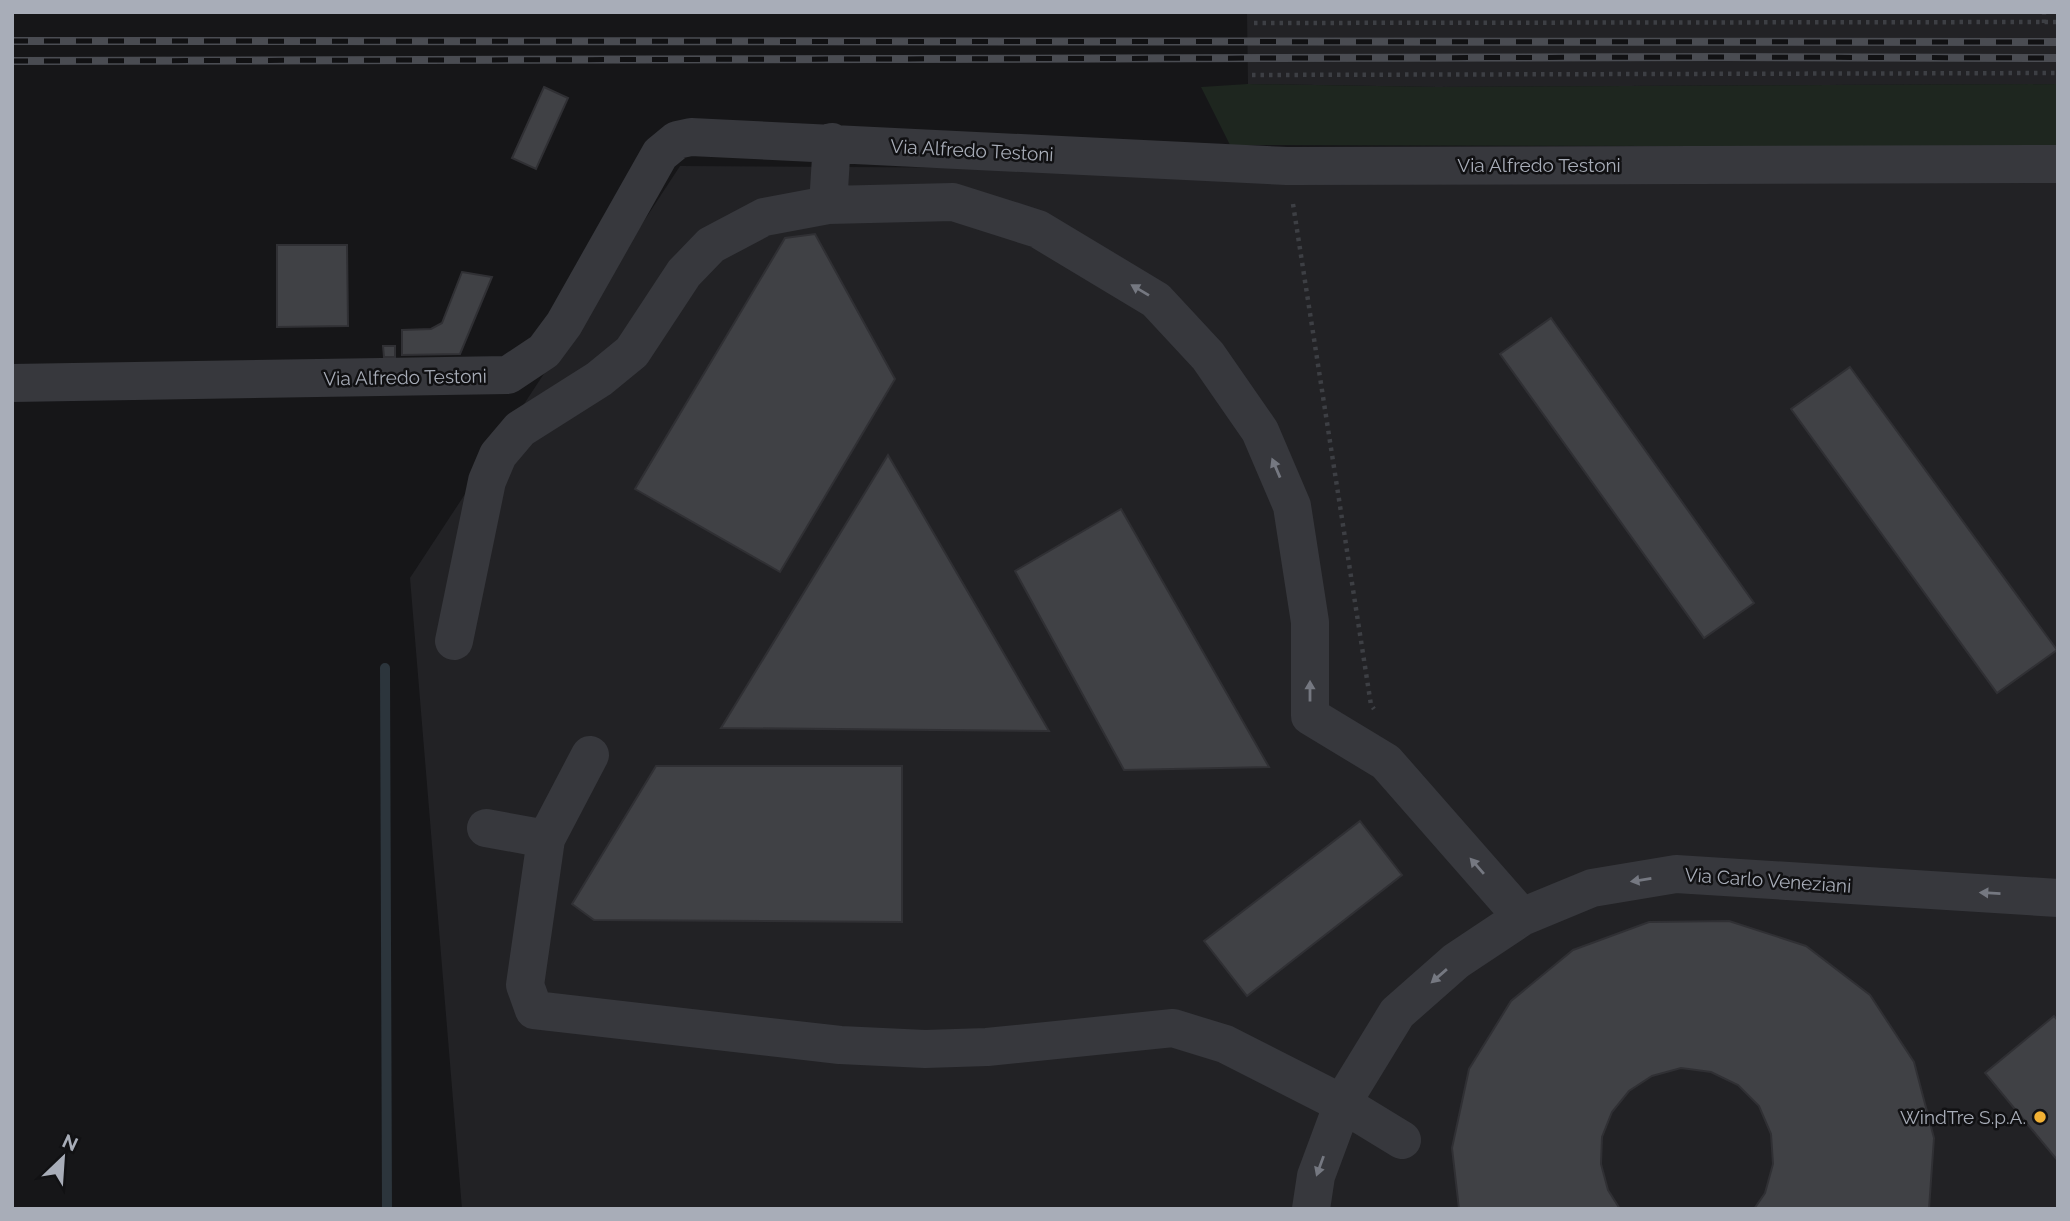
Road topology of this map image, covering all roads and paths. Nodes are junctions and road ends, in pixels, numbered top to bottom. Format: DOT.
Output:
graph roads {
  1 [pos="2044,12"];
  2 [pos="2058,22"];
  3 [pos="1254,23"];
  4 [pos="2044,23"];
  5 [pos="2058,73"];
  6 [pos="1252,75"];
  7 [pos="832,142"];
  8 [pos="2058,164"];
  9 [pos="1287,166"];
  10 [pos="828,205"];
  11 [pos="12,383"];
  12 [pos="454,641"];
  13 [pos="1380,716"];
  14 [pos="590,755"];
  15 [pos="486,828"];
  16 [pos="546,838"];
  17 [pos="2058,898"];
  18 [pos="1522,917"];
  19 [pos="1343,1104"];
  20 [pos="1402,1140"];
  21 [pos="1311,1209"];
  1 -- 4 [label="path"];
  2 -- 4 [label="path"];
  3 -- 4 [label="path"];
  5 -- 6 [label="path"];
  7 -- 9 [label="street, Via Alfredo Testoni"];
  7 -- 10 [label="street"];
  7 -- 11 [label="street, Via Alfredo Testoni"];
  8 -- 9 [label="street, Via Alfredo Testoni"];
  9 -- 13 [label="path"];
  10 -- 12 [label="street"];
  18 -- 10 [label="street, one-way"];
  14 -- 16 [label="street"];
  15 -- 16 [label="street"];
  16 -- 19 [label="street"];
  17 -- 18 [label="street, Via Carlo Veneziani, one-way"];
  18 -- 19 [label="street, Via Carlo Veneziani, one-way"];
  19 -- 20 [label="street"];
  19 -- 21 [label="street, Via Carlo Veneziani, one-way"];
}
